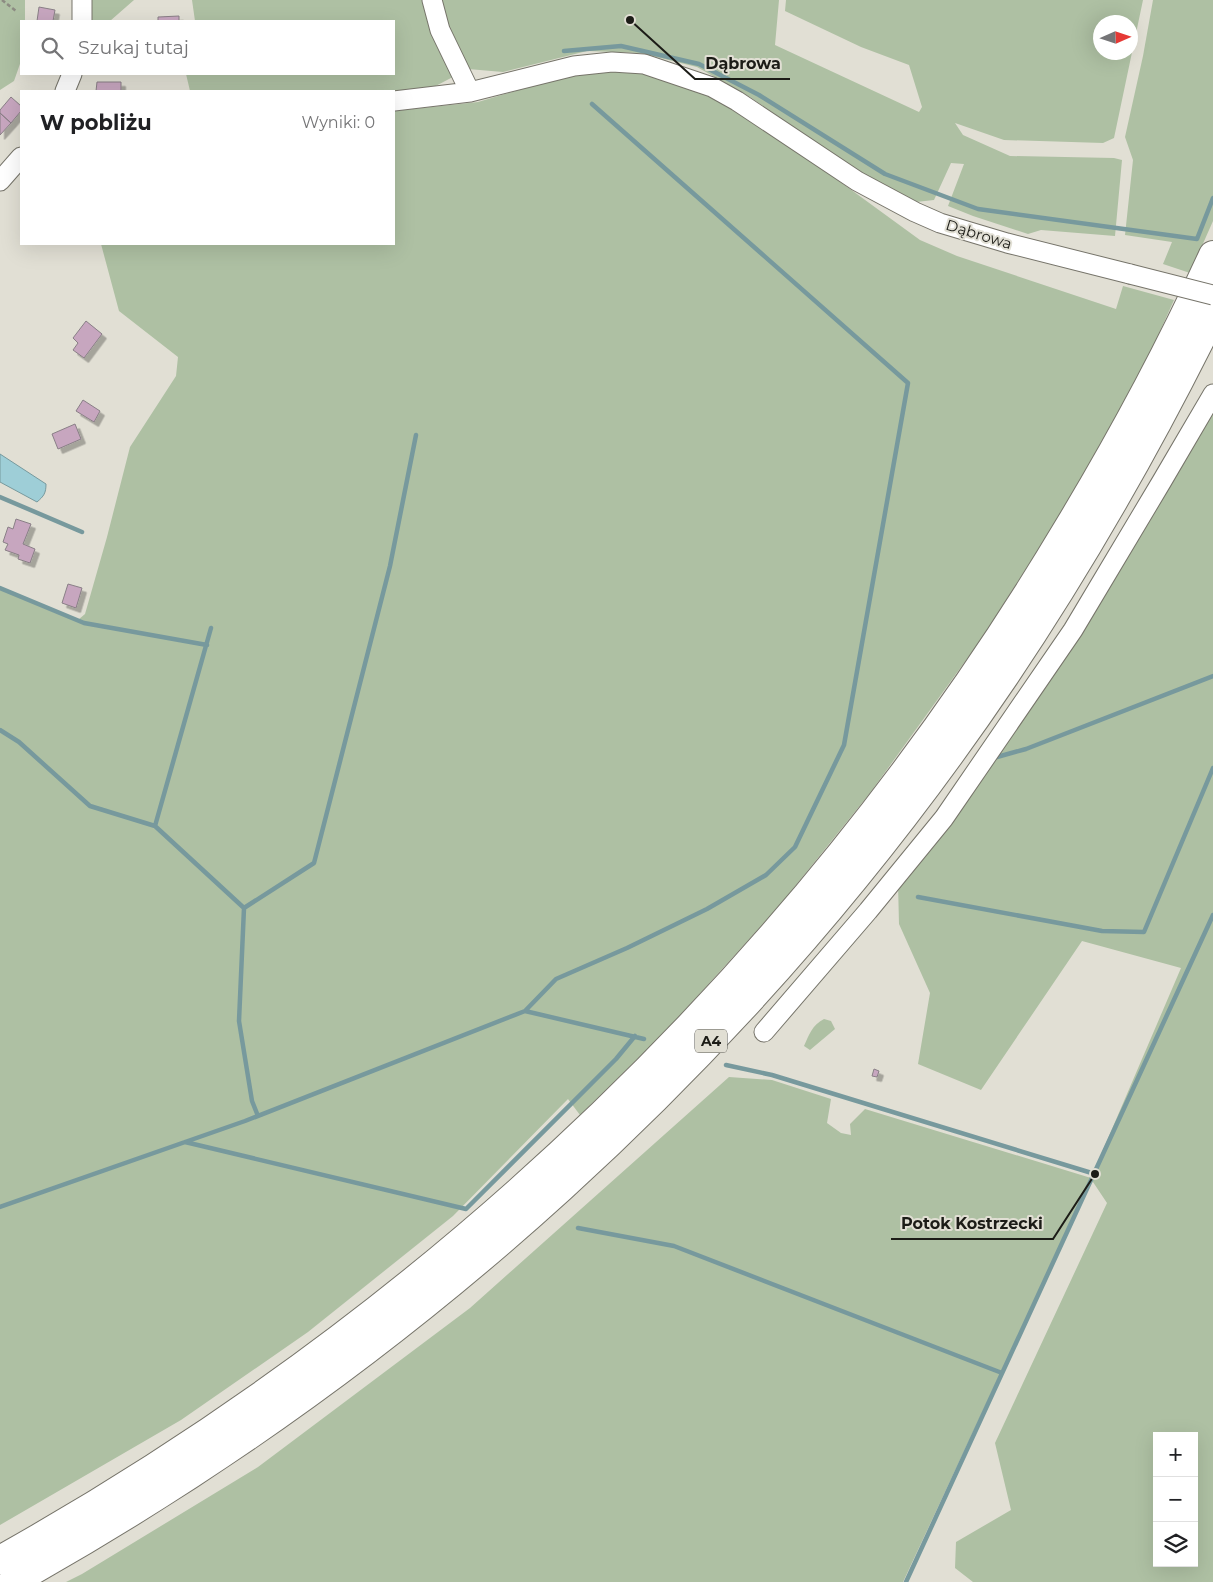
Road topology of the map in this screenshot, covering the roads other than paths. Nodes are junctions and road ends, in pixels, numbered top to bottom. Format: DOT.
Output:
graph roads {
  1 [pos="82,0"];
  2 [pos="432,0"];
  3 [pos="82,20"];
  4 [pos="72,75"];
  5 [pos="65,90"];
  6 [pos="470,92"];
  7 [pos="395,101"];
  8 [pos="20,158"];
  9 [pos="0,181"];
  10 [pos="1213,255"];
  11 [pos="1213,295"];
  12 [pos="1213,314"];
  13 [pos="1213,394"];
  14 [pos="764,1032"];
  15 [pos="0,1560"];
  16 [pos="12,1582"];
  1 -- 3 [label="street"];
  2 -- 6 [label="street"];
  4 -- 5 [label="street"];
  6 -- 7 [label="street, Dąbrowa"];
  6 -- 11 [label="street, Dąbrowa, bridge"];
  8 -- 9 [label="street"];
  10 -- 15 [label="highway, A4"];
  12 -- 16 [label="highway, A4"];
  13 -- 14 [label="street"];
}
